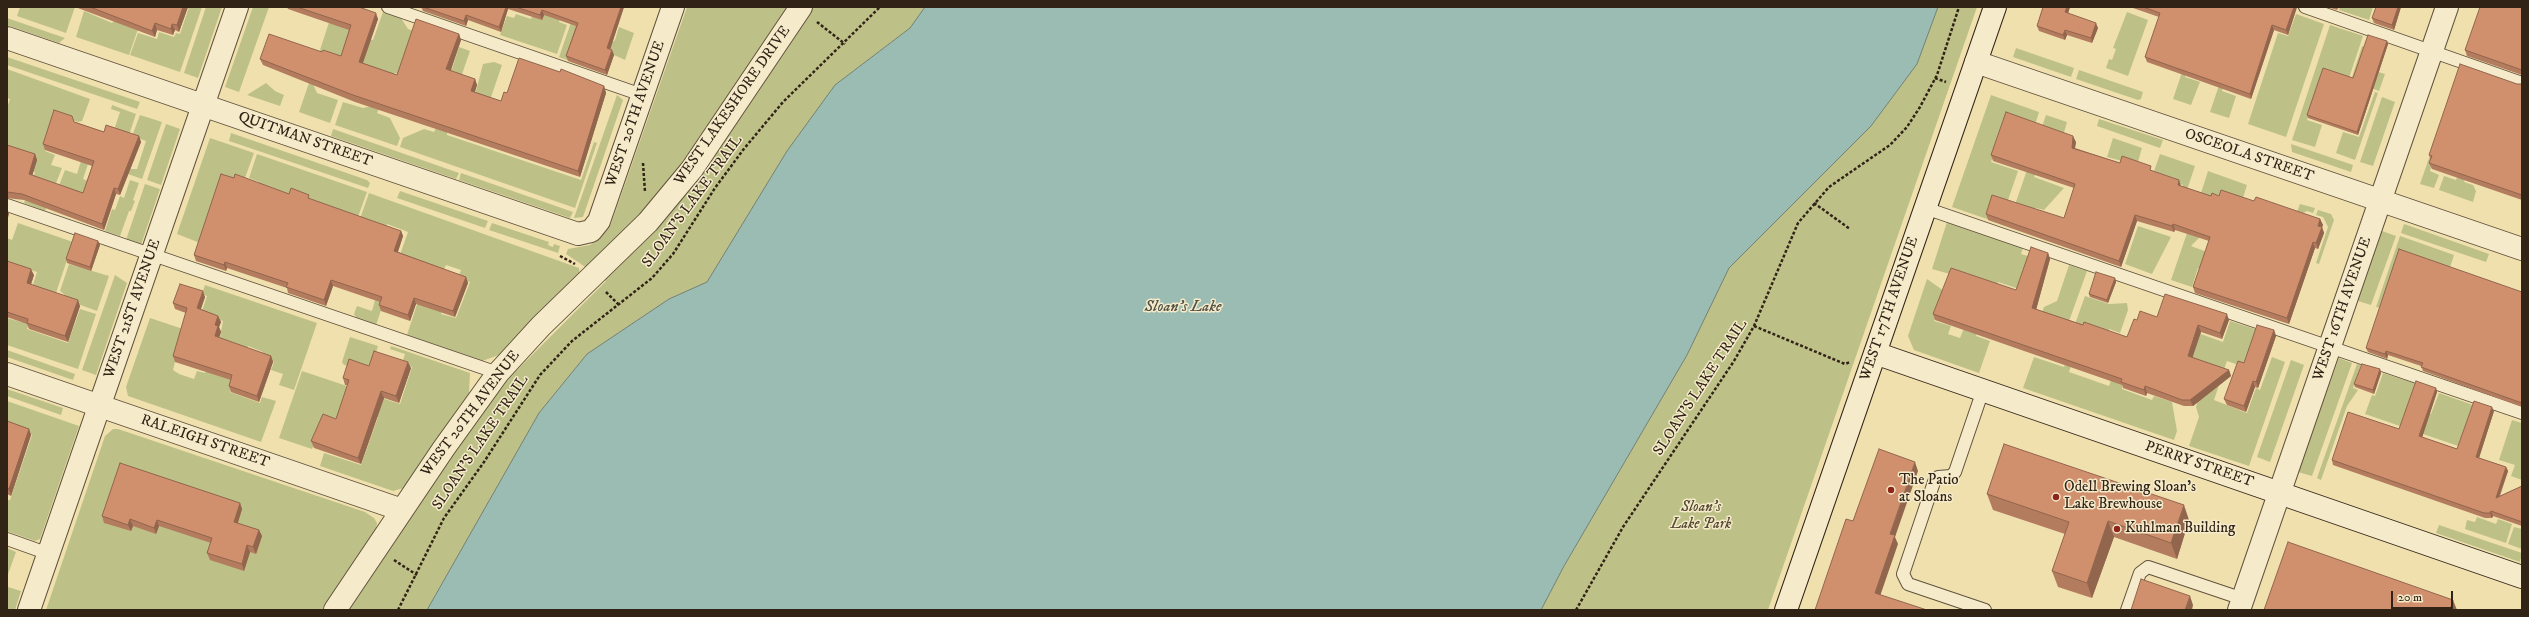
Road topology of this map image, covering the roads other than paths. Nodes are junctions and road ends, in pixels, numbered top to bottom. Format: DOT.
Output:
graph roads {
  1 [pos="237,7"];
  2 [pos="388,7"];
  3 [pos="673,7"];
  4 [pos="1995,7"];
  5 [pos="2305,7"];
  6 [pos="2447,7"];
  7 [pos="800,8"];
  8 [pos="7,38"];
  9 [pos="2431,51"];
  10 [pos="1976,62"];
  11 [pos="2522,83"];
  12 [pos="642,95"];
  13 [pos="203,105"];
  14 [pos="2380,200"];
  15 [pos="7,205"];
  16 [pos="1925,208"];
  17 [pos="599,221"];
  18 [pos="648,222"];
  19 [pos="2522,249"];
  20 [pos="152,255"];
  21 [pos="2330,347"];
  22 [pos="1875,353"];
  23 [pos="498,373"];
  24 [pos="7,374"];
  25 [pos="1983,390"];
  26 [pos="100,406"];
  27 [pos="2522,413"];
  28 [pos="2279,493"];
  29 [pos="402,510"];
  30 [pos="7,540"];
  31 [pos="49,554"];
  32 [pos="2522,577"];
  33 [pos="2241,604"];
  34 [pos="29,610"];
  35 [pos="335,610"];
  36 [pos="1786,610"];
  37 [pos="1985,610"];
  38 [pos="2127,610"];
  1 -- 13 [label="street, WEST 21ST AVENUE"];
  2 -- 12 [label="lane"];
  3 -- 12 [label="street, WEST 20TH AVENUE"];
  4 -- 10 [label="street, WEST 17TH AVENUE"];
  5 -- 9 [label="lane"];
  6 -- 9 [label="street, WEST 16TH AVENUE"];
  7 -- 18 [label="street, WEST LAKESHORE DRIVE"];
  8 -- 13 [label="street, QUITMAN STREET"];
  9 -- 11 [label="lane"];
  9 -- 14 [label="street, WEST 16TH AVENUE"];
  10 -- 14 [label="street, OSCEOLA STREET"];
  10 -- 16 [label="street, WEST 17TH AVENUE"];
  12 -- 17 [label="street, WEST 20TH AVENUE"];
  13 -- 17 [label="street, QUITMAN STREET"];
  13 -- 20 [label="street, WEST 21ST AVENUE"];
  14 -- 19 [label="street, OSCEOLA STREET"];
  14 -- 21 [label="street, WEST 16TH AVENUE"];
  15 -- 20 [label="lane"];
  16 -- 21 [label="lane"];
  16 -- 22 [label="street, WEST 17TH AVENUE"];
  18 -- 23 [label="street, WEST 20TH AVENUE"];
  20 -- 23 [label="lane"];
  20 -- 26 [label="street, WEST 21ST AVENUE"];
  21 -- 27 [label="lane"];
  21 -- 28 [label="street, WEST 16TH AVENUE"];
  22 -- 25 [label="street, PERRY STREET"];
  22 -- 36 [label="street, WEST 17TH AVENUE"];
  23 -- 29 [label="street, WEST 20TH AVENUE"];
  24 -- 26 [label="street, RALEIGH STREET"];
  25 -- 28 [label="street, PERRY STREET"];
  25 -- 37 [label="lane"];
  26 -- 29 [label="street, RALEIGH STREET"];
  26 -- 31 [label="street, WEST 21ST AVENUE"];
  28 -- 32 [label="street, PERRY STREET"];
  28 -- 33 [label="street, WEST 16TH AVENUE"];
  29 -- 35 [label="street, WEST 20TH AVENUE"];
  30 -- 31 [label="lane"];
  31 -- 34 [label="street, WEST 21ST AVENUE"];
  33 -- 38 [label="lane"];
}
